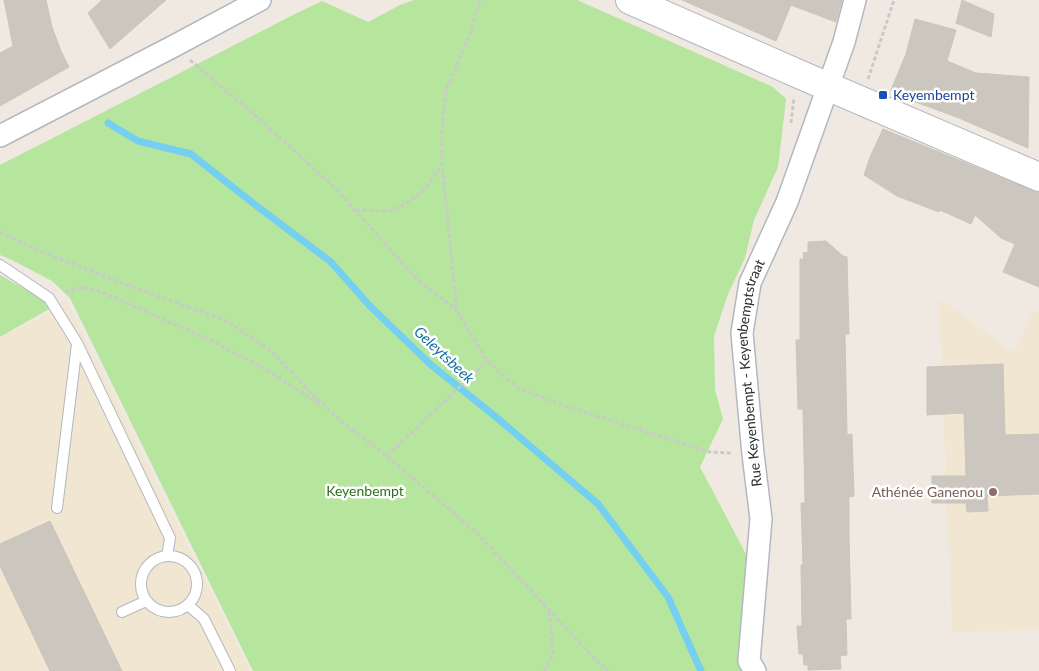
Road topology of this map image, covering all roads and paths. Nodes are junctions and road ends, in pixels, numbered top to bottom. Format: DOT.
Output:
graph roads {
  1 [pos="260,0"];
  2 [pos="480,0"];
  3 [pos="630,0"];
  4 [pos="855,0"];
  5 [pos="894,0"];
  6 [pos="174,46"];
  7 [pos="866,84"];
  8 [pos="828,86"];
  9 [pos="0,136"];
  10 [pos="442,163"];
  11 [pos="1039,177"];
  12 [pos="355,210"];
  13 [pos="0,232"];
  14 [pos="0,265"];
  15 [pos="49,298"];
  16 [pos="457,311"];
  17 [pos="77,343"];
  18 [pos="487,361"];
  19 [pos="330,411"];
  20 [pos="753,454"];
  21 [pos="387,456"];
  22 [pos="57,508"];
  23 [pos="167,556"];
  24 [pos="146,602"];
  25 [pos="188,605"];
  26 [pos="549,610"];
  27 [pos="122,612"];
  28 [pos="230,671"];
  29 [pos="544,671"];
  30 [pos="608,671"];
  31 [pos="755,671"];
  1 -- 6 [label="street"];
  2 -- 10 [label="path"];
  3 -- 8 [label="main road"];
  4 -- 8 [label="street, Rue Keyenbempt - Keyenbemptstraat"];
  5 -- 7 [label="path"];
  6 -- 9 [label="street"];
  6 -- 12 [label="path"];
  8 -- 11 [label="main road"];
  8 -- 20 [label="street, Rue Keyenbempt - Keyenbemptstraat"];
  10 -- 12 [label="path"];
  10 -- 16 [label="path"];
  12 -- 16 [label="path"];
  13 -- 19 [label="path"];
  14 -- 15 [label="lane"];
  15 -- 17 [label="lane"];
  15 -- 19 [label="path"];
  16 -- 18 [label="path"];
  17 -- 22 [label="lane"];
  17 -- 23 [label="lane"];
  18 -- 20 [label="path"];
  18 -- 21 [label="path"];
  19 -- 21 [label="path"];
  20 -- 31 [label="street, Rue Keyenbempt - Keyenbemptstraat"];
  21 -- 26 [label="path"];
  23 -- 24 [label="lane"];
  23 -- 25 [label="lane"];
  24 -- 25 [label="lane"];
  24 -- 27 [label="lane"];
  25 -- 28 [label="lane"];
  26 -- 29 [label="path"];
  26 -- 30 [label="path"];
}
